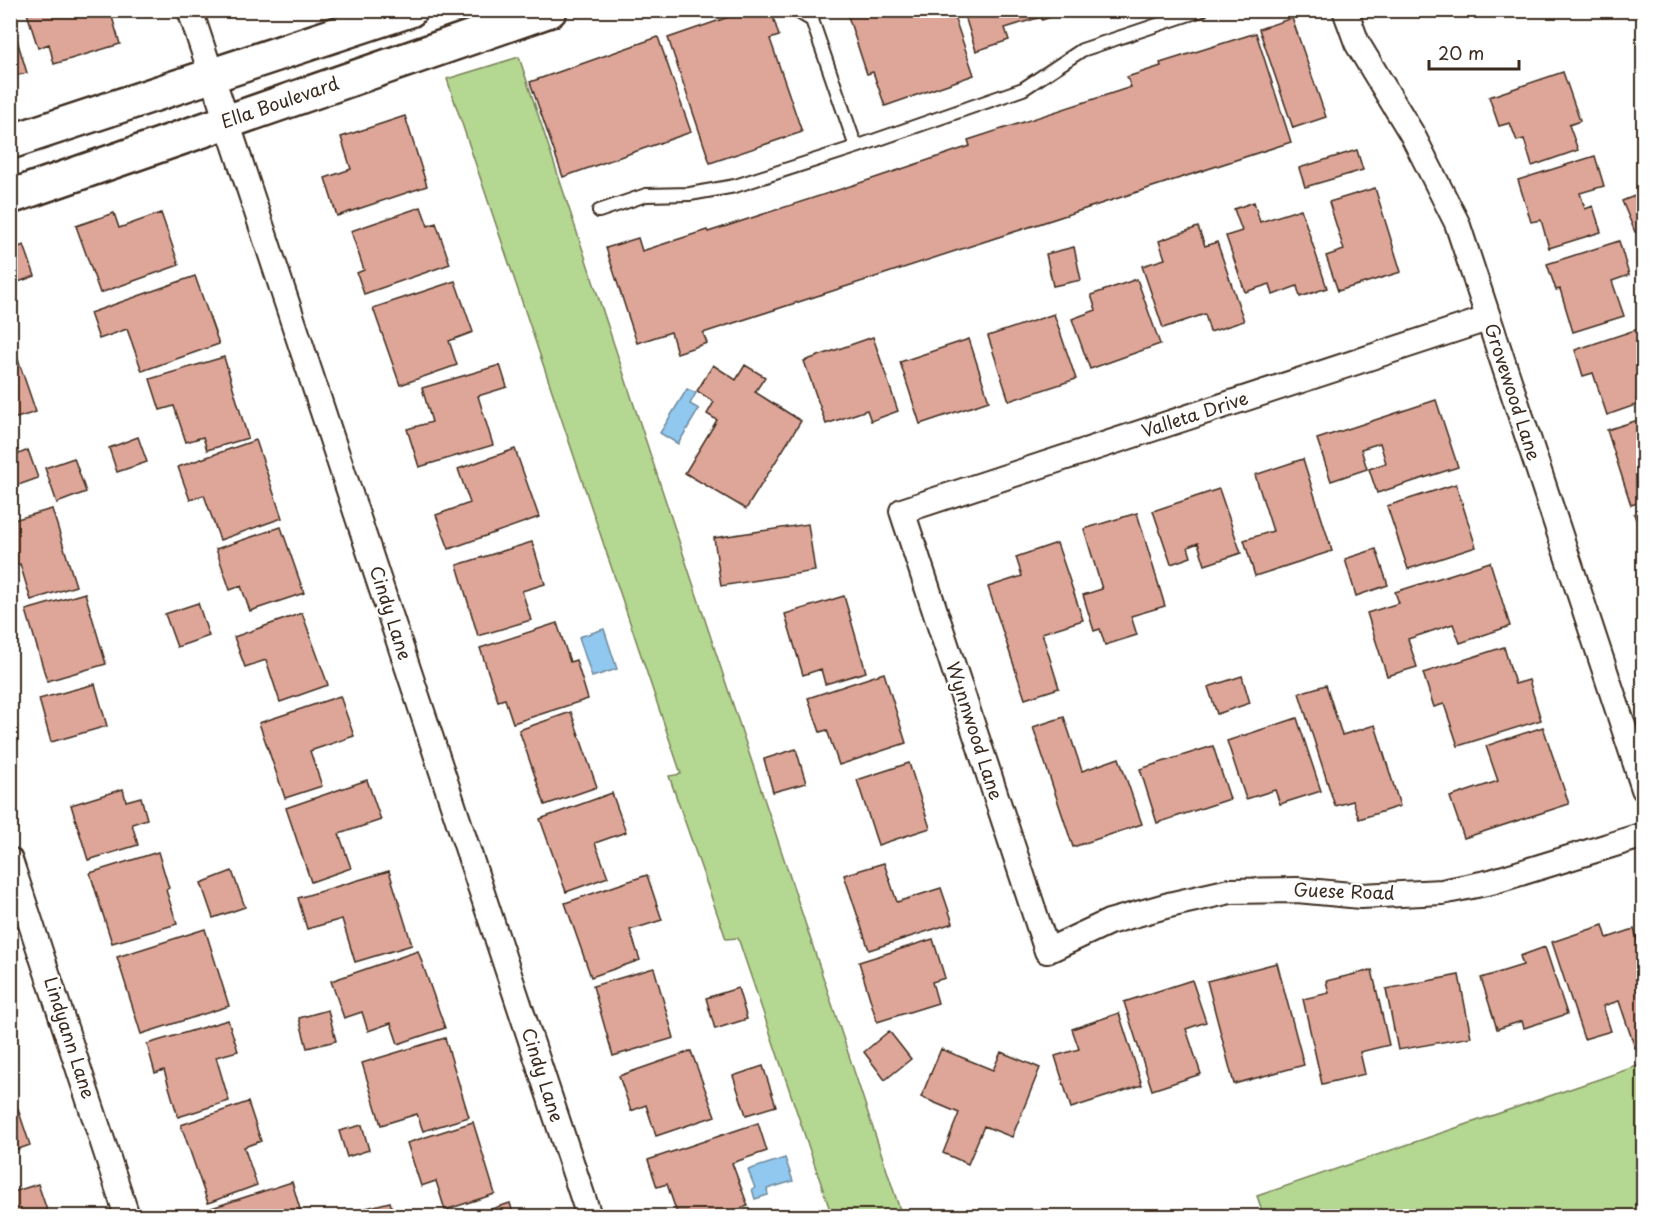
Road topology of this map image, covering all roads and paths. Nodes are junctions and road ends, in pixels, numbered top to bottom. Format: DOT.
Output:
graph roads {
  1 [pos="190,10"];
  2 [pos="410,10"];
  3 [pos="550,10"];
  4 [pos="795,10"];
  5 [pos="1202,10"];
  6 [pos="1345,10"];
  7 [pos="813,15"];
  8 [pos="212,77"];
  9 [pos="227,122"];
  10 [pos="10,142"];
  11 [pos="856,147"];
  12 [pos="10,197"];
  13 [pos="599,211"];
  14 [pos="1487,319"];
  15 [pos="902,511"];
  16 [pos="1644,789"];
  17 [pos="1644,835"];
  18 [pos="10,860"];
  19 [pos="1047,951"];
  20 [pos="127,1216"];
  21 [pos="589,1216"];
  1 -- 8 [label="street, Cindy Lane"];
  2 -- 8 [label="main road"];
  3 -- 9 [label="main road, Ella Boulevard"];
  4 -- 7 [label="lane"];
  5 -- 11 [label="lane"];
  6 -- 14 [label="street, Grovewood Lane"];
  7 -- 11 [label="lane"];
  8 -- 9 [label="street, Cindy Lane"];
  8 -- 10 [label="main road"];
  9 -- 12 [label="main road, Ella Boulevard"];
  9 -- 21 [label="street, Cindy Lane"];
  11 -- 13 [label="lane"];
  14 -- 15 [label="street, Valleta Drive"];
  14 -- 16 [label="street, Grovewood Lane"];
  15 -- 19 [label="street, Wynnwood Lane"];
  17 -- 19 [label="street, Guese Road"];
  18 -- 20 [label="street, Lindyann Lane"];
}
